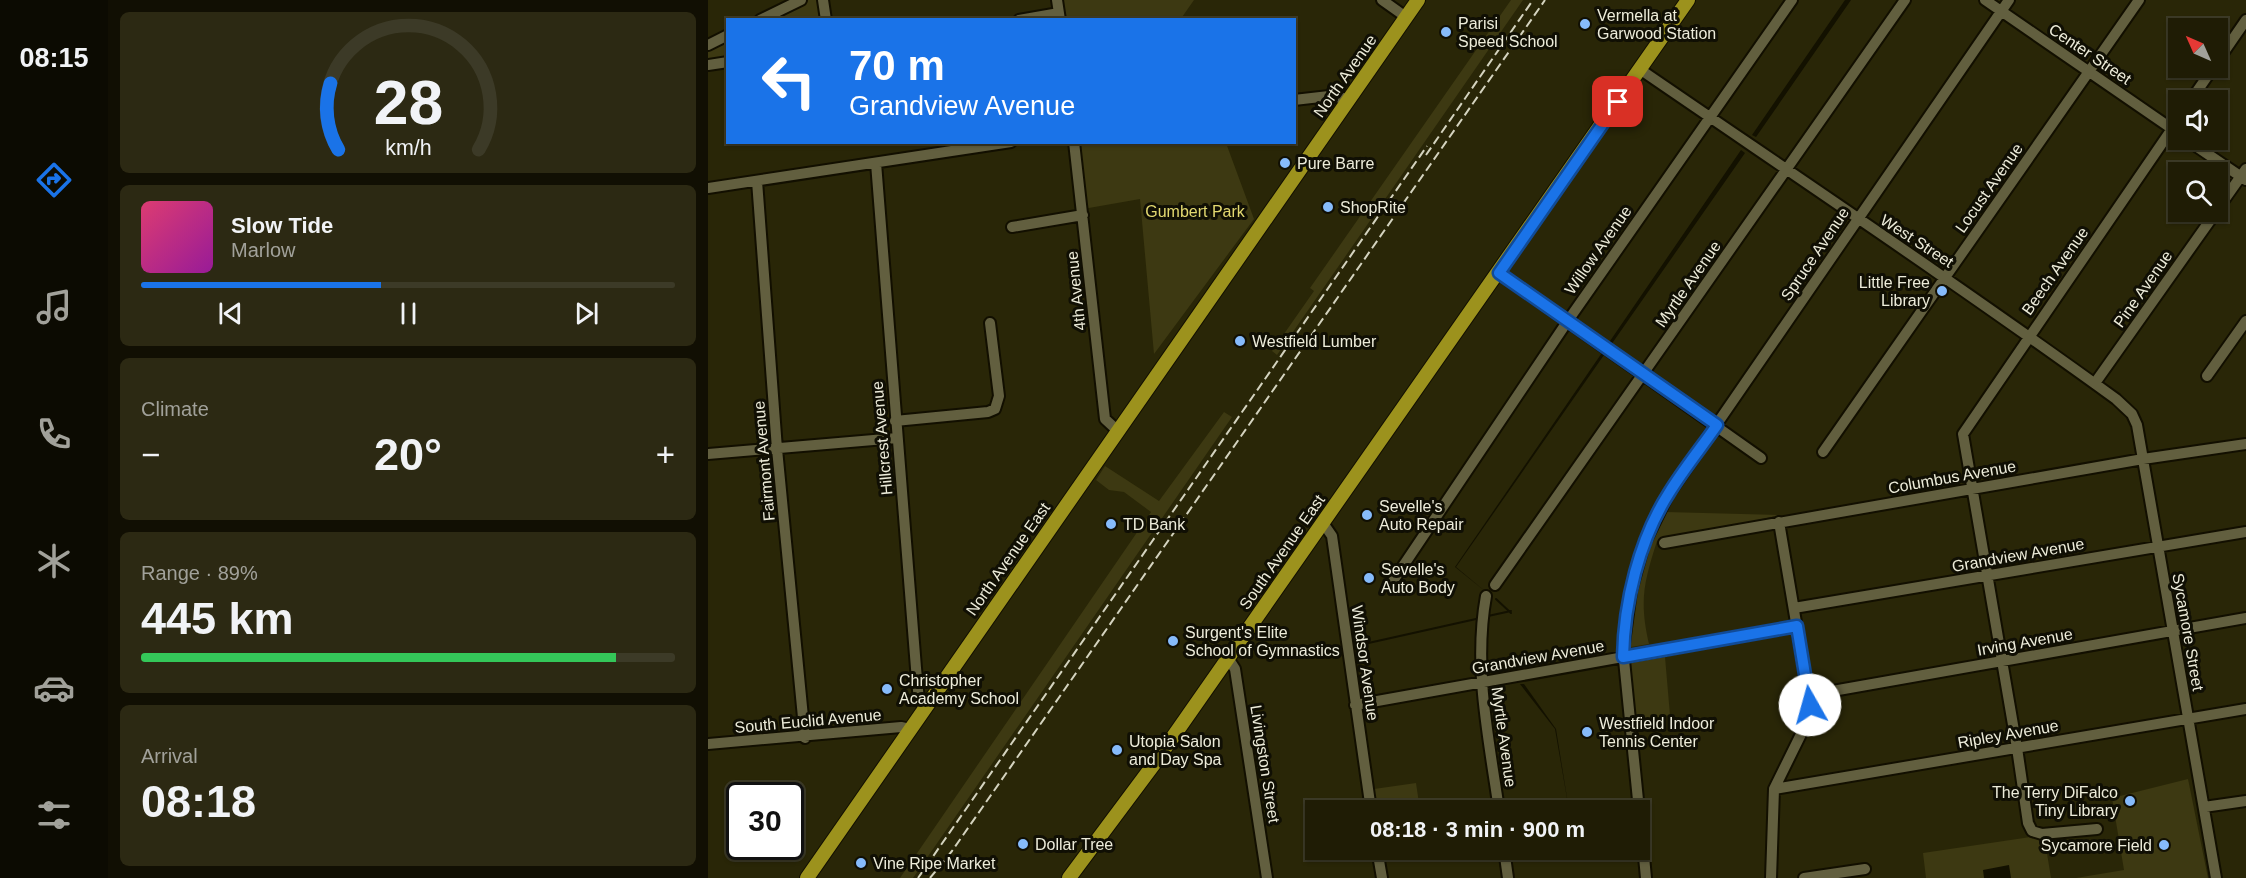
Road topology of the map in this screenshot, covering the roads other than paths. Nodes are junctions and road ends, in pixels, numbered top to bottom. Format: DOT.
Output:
graph roads {
  1 [pos="801,0"];
  2 [pos="823,0"];
  3 [pos="1057,0"];
  4 [pos="1382,0"];
  5 [pos="1418,0"];
  6 [pos="1688,0"];
  7 [pos="1792,0"];
  8 [pos="1905,0"];
  9 [pos="1985,0"];
  10 [pos="2009,0"];
  11 [pos="2139,0"];
  12 [pos="2001,11"];
  13 [pos="1059,16"];
  14 [pos="1406,17"];
  15 [pos="764,18"];
  16 [pos="826,18"];
  17 [pos="1039,18"];
  18 [pos="2246,20"];
  19 [pos="726,36"];
  20 [pos="708,45"];
  21 [pos="2228,46"];
  22 [pos="726,62"];
  23 [pos="708,65"];
  24 [pos="1641,70"];
  25 [pos="2090,71"];
  26 [pos="1349,99"];
  27 [pos="1296,100"];
  28 [pos="1709,117"];
  29 [pos="2168,122"];
  30 [pos="2168,138"];
  31 [pos="998,144"];
  32 [pos="1074,144"];
  33 [pos="2203,150"];
  34 [pos="876,163"];
  35 [pos="1785,170"];
  36 [pos="2244,175"];
  37 [pos="757,181"];
  38 [pos="708,188"];
  39 [pos="2228,196"];
  40 [pos="1083,215"];
  41 [pos="1857,220"];
  42 [pos="2208,222"];
  43 [pos="1012,227"];
  44 [pos="1237,260"];
  45 [pos="1499,273"];
  46 [pos="1945,277"];
  47 [pos="2246,321"];
  48 [pos="1567,322"];
  49 [pos="990,323"];
  50 [pos="2028,337"];
  51 [pos="1643,375"];
  52 [pos="2207,376"];
  53 [pos="2095,383"];
  54 [pos="2116,399"];
  55 [pos="895,421"];
  56 [pos="1717,425"];
  57 [pos="1118,431"];
  58 [pos="897,438"];
  59 [pos="2246,444"];
  60 [pos="777,449"];
  61 [pos="1823,452"];
  62 [pos="708,454"];
  63 [pos="1761,458"];
  64 [pos="2143,459"];
  65 [pos="1973,490"];
  66 [pos="1779,522"];
  67 [pos="1323,523"];
  68 [pos="2246,532"];
  69 [pos="1664,543"];
  70 [pos="2158,545"];
  71 [pos="1988,575"];
  72 [pos="1393,580"];
  73 [pos="1496,585"];
  74 [pos="1486,596"];
  75 [pos="1794,608"];
  76 [pos="2246,618"];
  77 [pos="1797,626"];
  78 [pos="2172,631"];
  79 [pos="1623,657"];
  80 [pos="1228,658"];
  81 [pos="2002,661"];
  82 [pos="1481,682"];
  83 [pos="1810,695"];
  84 [pos="1355,705"];
  85 [pos="926,706"];
  86 [pos="2246,709"];
  87 [pos="2187,718"];
  88 [pos="910,729"];
  89 [pos="805,738"];
  90 [pos="708,744"];
  91 [pos="2017,748"];
  92 [pos="1774,789"];
  93 [pos="1369,800"];
  94 [pos="1498,800"];
  95 [pos="1638,800"];
  96 [pos="2246,801"];
  97 [pos="2204,807"];
  98 [pos="2097,829"];
  99 [pos="1379,860"];
  100 [pos="1506,860"];
  101 [pos="1644,860"];
  102 [pos="1865,869"];
  103 [pos="807,878"];
  104 [pos="1069,878"];
  105 [pos="1267,878"];
  106 [pos="1382,878"];
  107 [pos="1508,878"];
  108 [pos="1646,878"];
  109 [pos="1771,878"];
  110 [pos="1804,878"];
  111 [pos="2216,878"];
  1 -- 15 [label="street"];
  2 -- 16 [label="street"];
  3 -- 13 [label="street"];
  4 -- 14 [label="street"];
  5 -- 14 [label="main road, North Avenue"];
  6 -- 24 [label="main road, South Avenue East"];
  7 -- 28 [label="street, Willow Avenue"];
  8 -- 35 [label="street, Myrtle Avenue"];
  9 -- 12 [label="street, Center Street"];
  10 -- 12 [label="street, Spruce Avenue"];
  11 -- 25 [label="street, Locust Avenue"];
  12 -- 25 [label="street, Center Street"];
  12 -- 41 [label="street, Spruce Avenue"];
  13 -- 17 [label="street"];
  14 -- 26 [label="main road, North Avenue"];
  18 -- 21 [label="street"];
  19 -- 20 [label="street"];
  22 -- 23 [label="street"];
  24 -- 28 [label="street, West Street"];
  24 -- 45 [label="main road, South Avenue East"];
  25 -- 29 [label="street, Center Street"];
  25 -- 46 [label="street, Locust Avenue"];
  26 -- 27 [label="street"];
  26 -- 44 [label="main road, North Avenue"];
  28 -- 35 [label="street, West Street"];
  28 -- 48 [label="street, Willow Avenue"];
  30 -- 50 [label="street, Beech Avenue"];
  31 -- 34 [label="street"];
  32 -- 40 [label="street, 4th Avenue"];
  33 -- 36 [label="street"];
  34 -- 37 [label="street"];
  34 -- 55 [label="street, Hillcrest Avenue"];
  35 -- 41 [label="street, West Street"];
  35 -- 51 [label="street, Myrtle Avenue"];
  36 -- 39 [label="street, Pine Avenue"];
  37 -- 38 [label="street"];
  37 -- 60 [label="street, Fairmont Avenue"];
  40 -- 43 [label="street"];
  40 -- 57 [label="street, 4th Avenue"];
  41 -- 46 [label="street, West Street"];
  41 -- 56 [label="street, Spruce Avenue"];
  42 -- 53 [label="street, Pine Avenue"];
  44 -- 57 [label="main road, North Avenue East"];
  45 -- 48 [label="street"];
  45 -- 67 [label="main road, South Avenue East"];
  46 -- 50 [label="street, West Street"];
  46 -- 61 [label="street, Locust Avenue"];
  47 -- 52 [label="street"];
  48 -- 51 [label="street"];
  48 -- 72 [label="street, Willow Avenue"];
  49 -- 55 [label="street"];
  50 -- 53 [label="street, West Street"];
  50 -- 65 [label="street, Beech Avenue"];
  51 -- 56 [label="street"];
  51 -- 73 [label="street, Myrtle Avenue"];
  53 -- 54 [label="street, West Street"];
  54 -- 64 [label="street, Sycamore Street"];
  55 -- 58 [label="street, Hillcrest Avenue"];
  56 -- 63 [label="street"];
  56 -- 79 [label="street, Spruce Avenue"];
  57 -- 85 [label="main road, North Avenue East"];
  58 -- 60 [label="street"];
  58 -- 85 [label="street, Hillcrest Avenue"];
  59 -- 64 [label="street, Columbus Avenue"];
  60 -- 62 [label="street"];
  60 -- 89 [label="street, Fairmont Avenue"];
  64 -- 65 [label="street, Columbus Avenue"];
  64 -- 70 [label="street, Sycamore Street"];
  65 -- 66 [label="street, Columbus Avenue"];
  65 -- 71 [label="street"];
  66 -- 69 [label="street, Columbus Avenue"];
  66 -- 75 [label="street"];
  67 -- 80 [label="main road, South Avenue East"];
  67 -- 84 [label="street, Windsor Avenue"];
  68 -- 70 [label="street, Grandview Avenue"];
  70 -- 71 [label="street, Grandview Avenue"];
  70 -- 78 [label="street, Sycamore Street"];
  71 -- 75 [label="street, Grandview Avenue"];
  71 -- 81 [label="street"];
  74 -- 82 [label="street, Myrtle Avenue"];
  75 -- 77 [label="street"];
  76 -- 78 [label="street, Irving Avenue"];
  77 -- 79 [label="street, Grandview Avenue"];
  77 -- 83 [label="street"];
  78 -- 81 [label="street, Irving Avenue"];
  78 -- 87 [label="street, Sycamore Street"];
  79 -- 82 [label="street, Grandview Avenue"];
  79 -- 95 [label="street, Spruce Avenue"];
  80 -- 104 [label="main road, South Avenue East"];
  80 -- 105 [label="street, Livingston Street"];
  81 -- 83 [label="street, Irving Avenue"];
  81 -- 91 [label="street"];
  82 -- 84 [label="street, Grandview Avenue"];
  82 -- 94 [label="street, Myrtle Avenue"];
  83 -- 92 [label="street"];
  84 -- 93 [label="street, Windsor Avenue"];
  85 -- 88 [label="main road, North Avenue East"];
  86 -- 87 [label="street, Ripley Avenue"];
  87 -- 91 [label="street, Ripley Avenue"];
  87 -- 97 [label="street, Sycamore Street"];
  88 -- 89 [label="street, South Euclid Avenue"];
  88 -- 103 [label="main road, North Avenue East"];
  89 -- 90 [label="street, South Euclid Avenue"];
  91 -- 92 [label="street, Ripley Avenue"];
  91 -- 98 [label="street"];
  92 -- 109 [label="street"];
  96 -- 97 [label="street"];
  97 -- 111 [label="street, Sycamore Street"];
  99 -- 106 [label="street"];
  100 -- 107 [label="street"];
  101 -- 108 [label="street"];
  102 -- 110 [label="street"];
}
